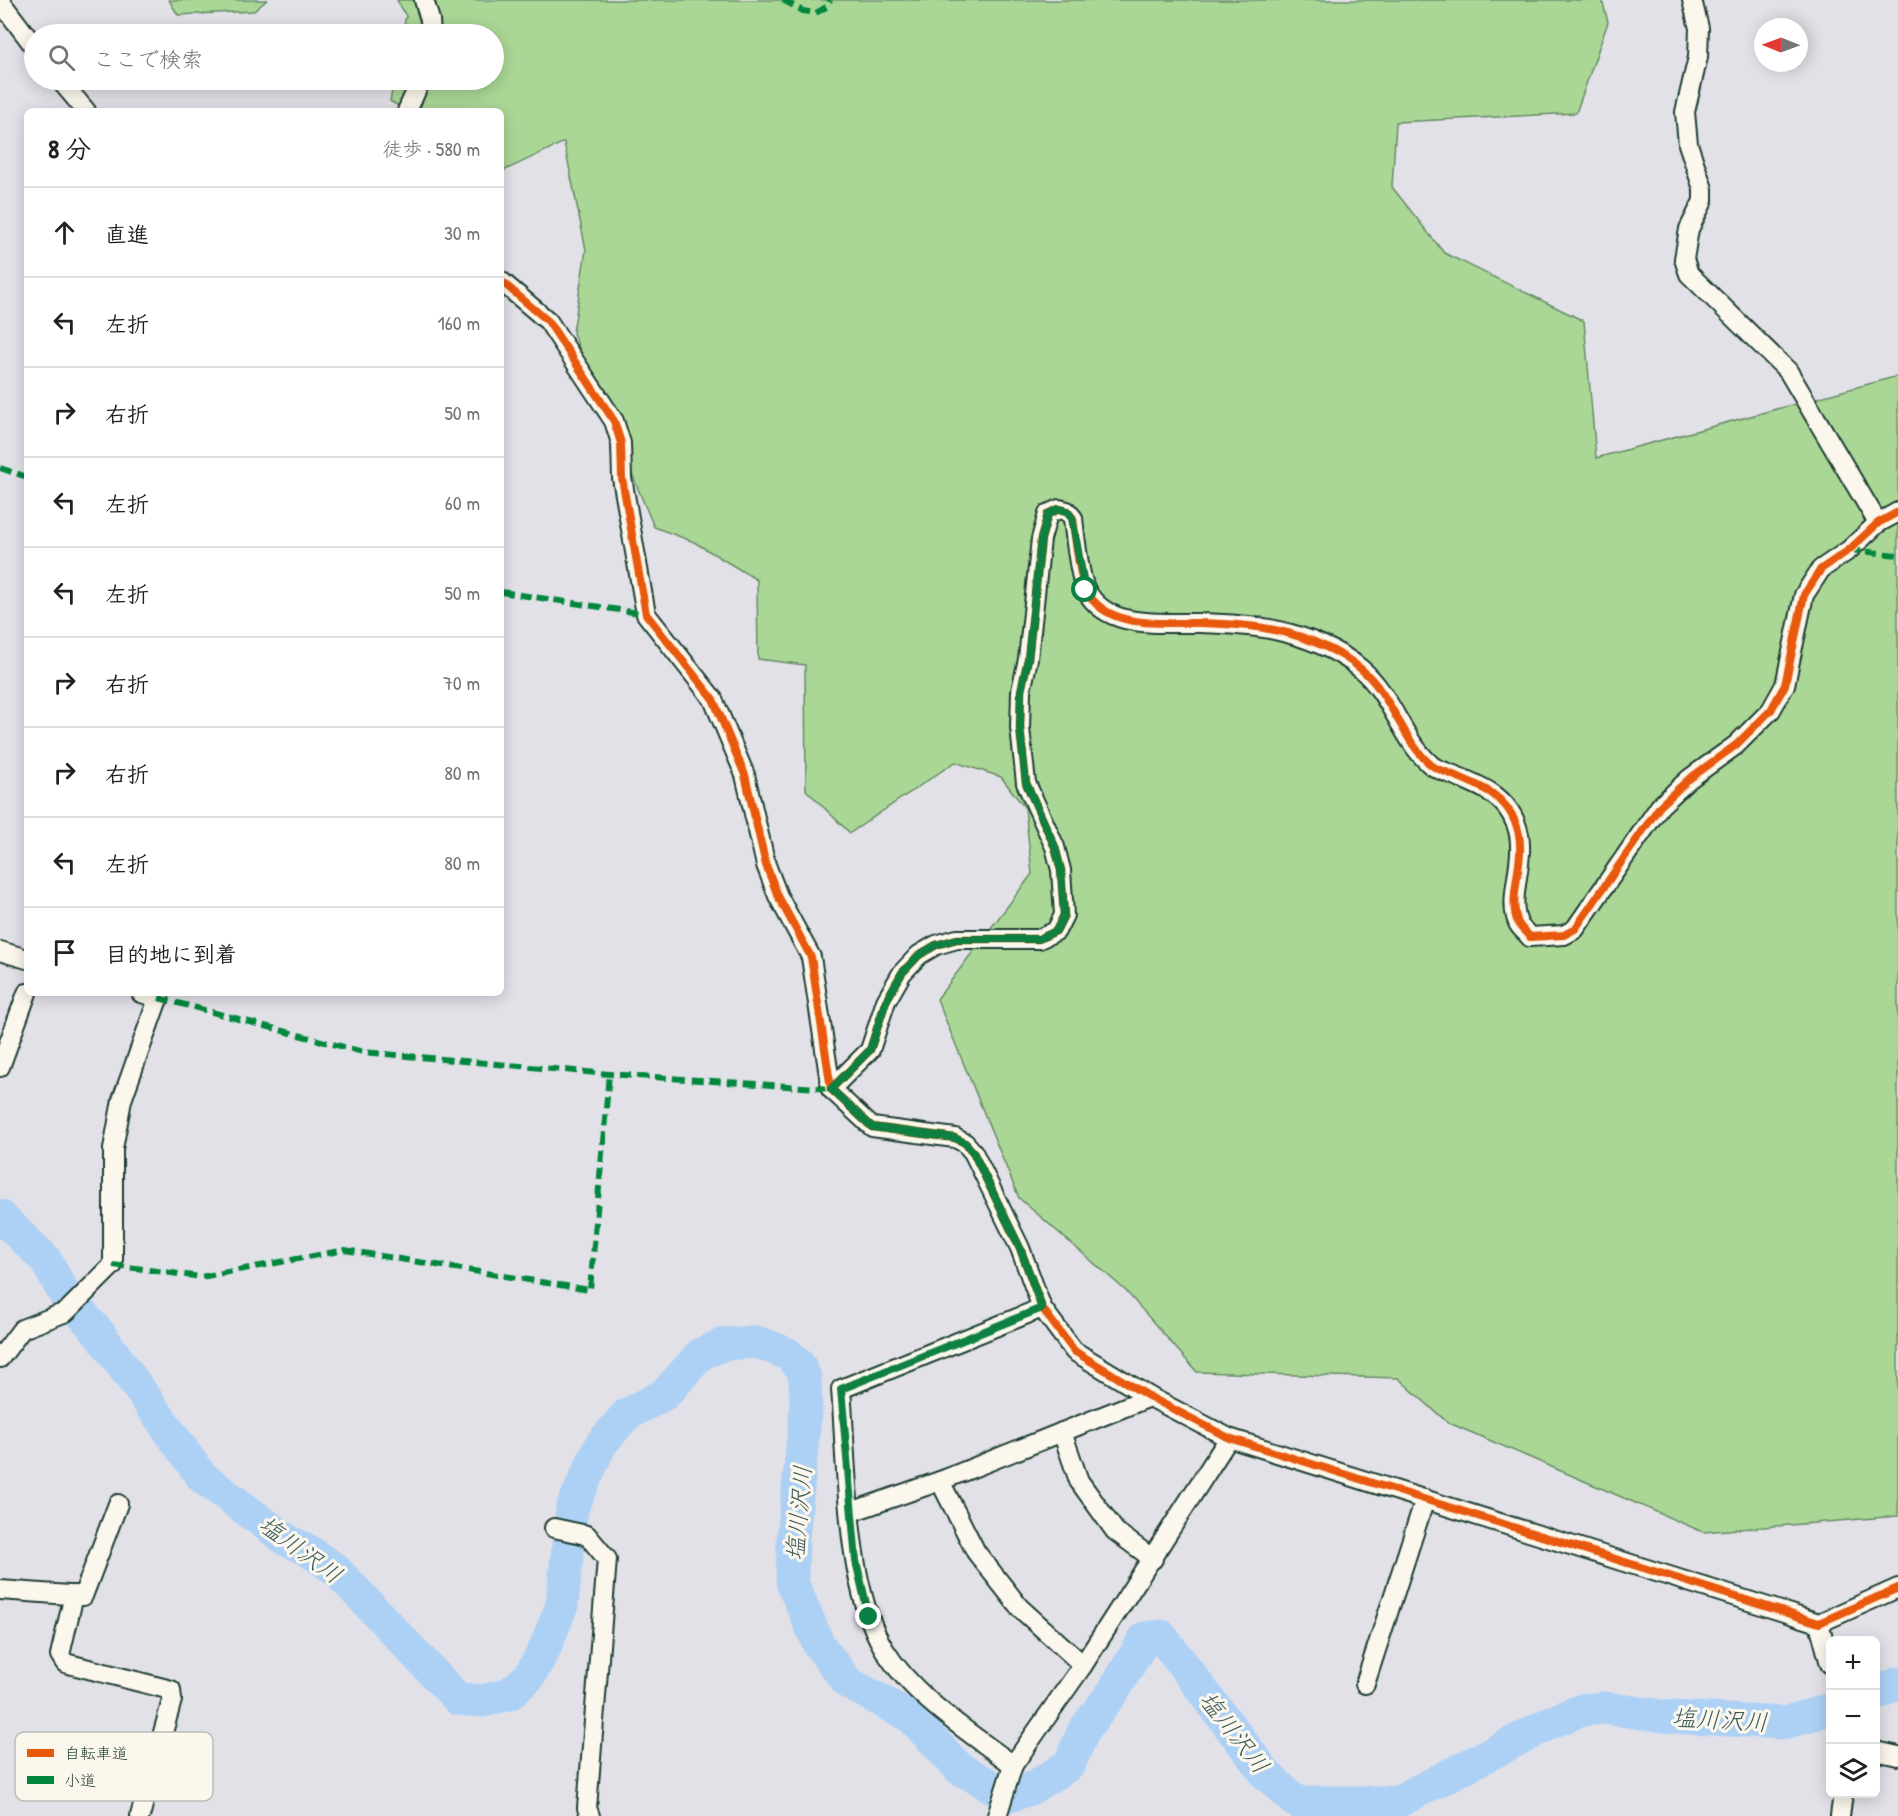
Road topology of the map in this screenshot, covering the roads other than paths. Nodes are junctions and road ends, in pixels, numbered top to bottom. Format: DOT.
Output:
graph roads {
  1 [pos="424,0"];
  2 [pos="1692,0"];
  3 [pos="0,1"];
  4 [pos="429,24"];
  5 [pos="24,33"];
  6 [pos="68,90"];
  7 [pos="416,90"];
  8 [pos="83,108"];
  9 [pos="408,108"];
  10 [pos="504,284"];
  11 [pos="1898,512"];
  12 [pos="1878,523"];
  13 [pos="0,951"];
  14 [pos="24,958"];
  15 [pos="26,996"];
  16 [pos="159,996"];
  17 [pos="0,1067"];
  18 [pos="831,1089"];
  19 [pos="1042,1308"];
  20 [pos="0,1358"];
  21 [pos="1150,1397"];
  22 [pos="1062,1432"];
  23 [pos="1229,1438"];
  24 [pos="940,1481"];
  25 [pos="1425,1499"];
  26 [pos="117,1504"];
  27 [pos="851,1512"];
  28 [pos="554,1528"];
  29 [pos="1153,1559"];
  30 [pos="1898,1588"];
  31 [pos="0,1590"];
  32 [pos="74,1595"];
  33 [pos="1819,1623"];
  34 [pos="1826,1649"];
  35 [pos="1083,1665"];
  36 [pos="1365,1684"];
  37 [pos="163,1732"];
  38 [pos="1880,1752"];
  39 [pos="1898,1756"];
  40 [pos="1013,1765"];
  41 [pos="1842,1798"];
  42 [pos="144,1801"];
  43 [pos="140,1816"];
  44 [pos="590,1816"];
  45 [pos="996,1816"];
  46 [pos="1840,1816"];
  1 -- 4 [label="street"];
  2 -- 12 [label="street"];
  3 -- 5 [label="street"];
  6 -- 8 [label="street"];
  7 -- 9 [label="street"];
  10 -- 18 [label="street"];
  11 -- 12 [label="street"];
  12 -- 18 [label="street"];
  13 -- 14 [label="street"];
  15 -- 17 [label="street"];
  16 -- 20 [label="street"];
  18 -- 19 [label="street"];
  19 -- 21 [label="street"];
  19 -- 27 [label="street"];
  21 -- 22 [label="street"];
  21 -- 23 [label="street"];
  22 -- 24 [label="street"];
  22 -- 29 [label="street"];
  23 -- 25 [label="street"];
  23 -- 29 [label="street"];
  24 -- 27 [label="street"];
  24 -- 35 [label="street"];
  25 -- 33 [label="street"];
  25 -- 36 [label="street"];
  26 -- 32 [label="street"];
  27 -- 40 [label="street"];
  28 -- 44 [label="street"];
  29 -- 35 [label="street"];
  30 -- 33 [label="street"];
  31 -- 32 [label="street"];
  32 -- 37 [label="street"];
  33 -- 34 [label="street"];
  35 -- 40 [label="street"];
  38 -- 39 [label="street"];
  40 -- 45 [label="street"];
  41 -- 46 [label="street"];
  42 -- 43 [label="street"];
}
